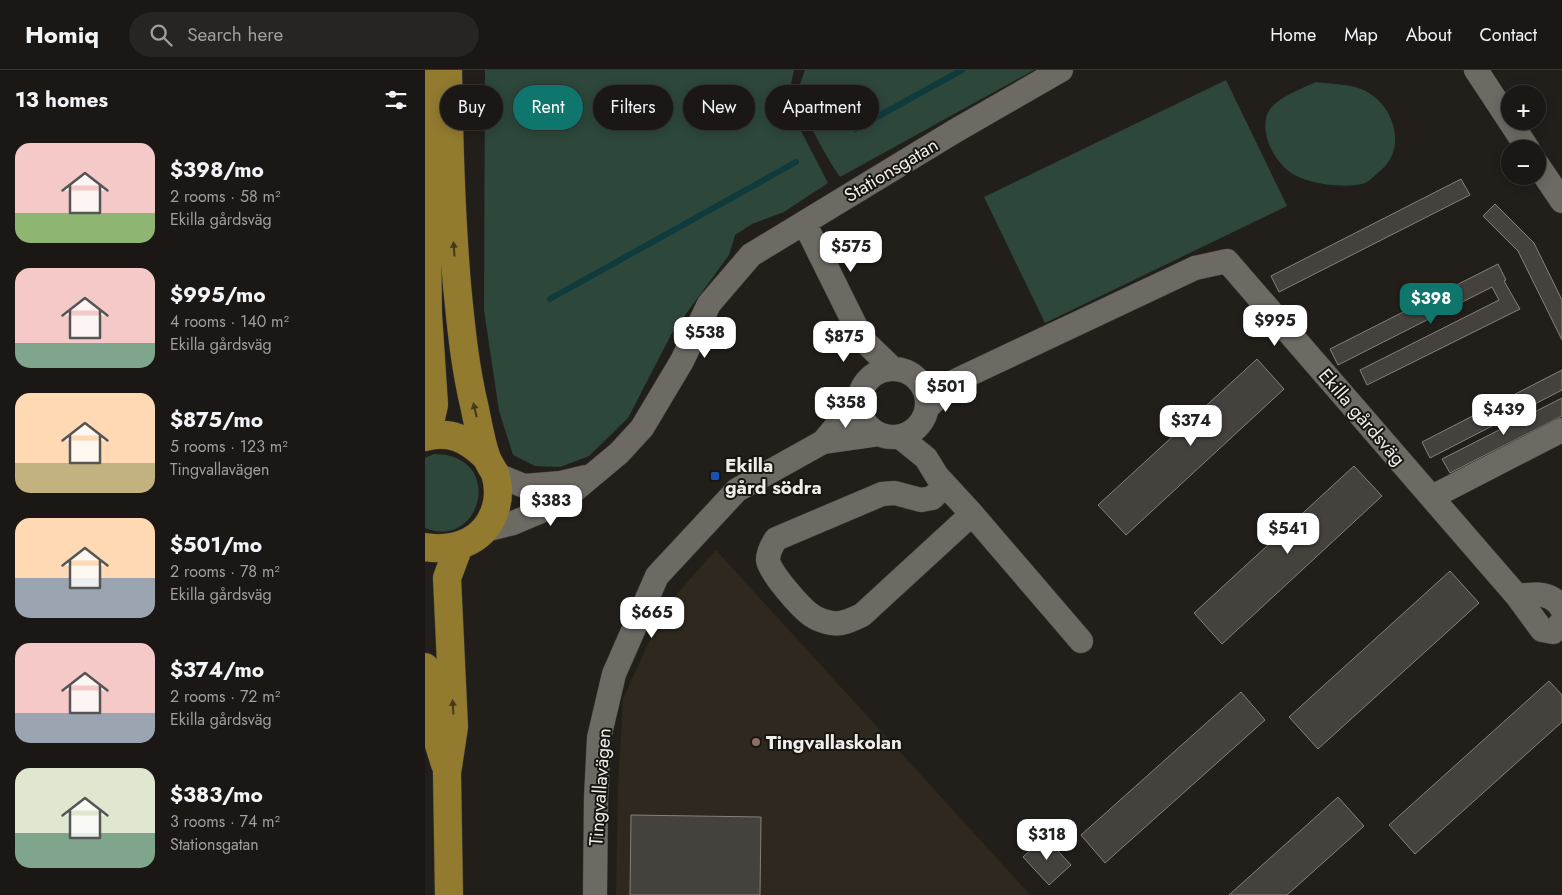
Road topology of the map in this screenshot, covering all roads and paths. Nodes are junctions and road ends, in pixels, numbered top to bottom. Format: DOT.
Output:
graph roads {
  1 [pos="426,70"];
  2 [pos="448,70"];
  3 [pos="1061,70"];
  4 [pos="1476,70"];
  5 [pos="1522,140"];
  6 [pos="1546,177"];
  7 [pos="1562,201"];
  8 [pos="805,224"];
  9 [pos="863,339"];
  10 [pos="893,368"];
  11 [pos="920,381"];
  12 [pos="953,382"];
  13 [pos="861,392"];
  14 [pos="906,426"];
  15 [pos="1562,430"];
  16 [pos="426,436"];
  17 [pos="823,442"];
  18 [pos="491,466"];
  19 [pos="593,475"];
  20 [pos="945,486"];
  21 [pos="1432,498"];
  22 [pos="972,514"];
  23 [pos="485,530"];
  24 [pos="459,546"];
  25 [pos="425,547"];
  26 [pos="1517,596"];
  27 [pos="1562,610"];
  28 [pos="1562,622"];
  29 [pos="1081,641"];
  30 [pos="425,667"];
  31 [pos="447,773"];
  32 [pos="449,895"];
  33 [pos="595,895"];
  1 -- 16 [label="main road"];
  18 -- 2 [label="main road, one-way"];
  3 -- 8 [label="street, Stationsgatan"];
  4 -- 5 [label="street"];
  6 -- 7 [label="street"];
  8 -- 9 [label="street"];
  8 -- 19 [label="street, Stationsgatan"];
  9 -- 10 [label="street"];
  9 -- 13 [label="street"];
  10 -- 11 [label="street"];
  10 -- 13 [label="street"];
  11 -- 12 [label="street"];
  11 -- 14 [label="street"];
  12 -- 14 [label="street"];
  12 -- 21 [label="street, Ekilla gårdsväg"];
  13 -- 14 [label="street"];
  13 -- 17 [label="street"];
  14 -- 17 [label="street"];
  14 -- 20 [label="street"];
  15 -- 21 [label="street"];
  16 -- 18 [label="main road"];
  17 -- 33 [label="street, Tingvallavägen"];
  18 -- 19 [label="street, Stationsgatan"];
  18 -- 23 [label="main road"];
  19 -- 23 [label="street, Stationsgatan"];
  20 -- 22 [label="street"];
  20 -- 22 [label="street"];
  21 -- 26 [label="street, Ekilla gårdsväg"];
  22 -- 29 [label="street"];
  23 -- 24 [label="main road"];
  24 -- 25 [label="main road"];
  31 -- 24 [label="main road, one-way"];
  26 -- 27 [label="street"];
  26 -- 28 [label="street, Ekilla gårdsväg"];
  30 -- 31 [label="main road"];
  31 -- 32 [label="main road"];
}
